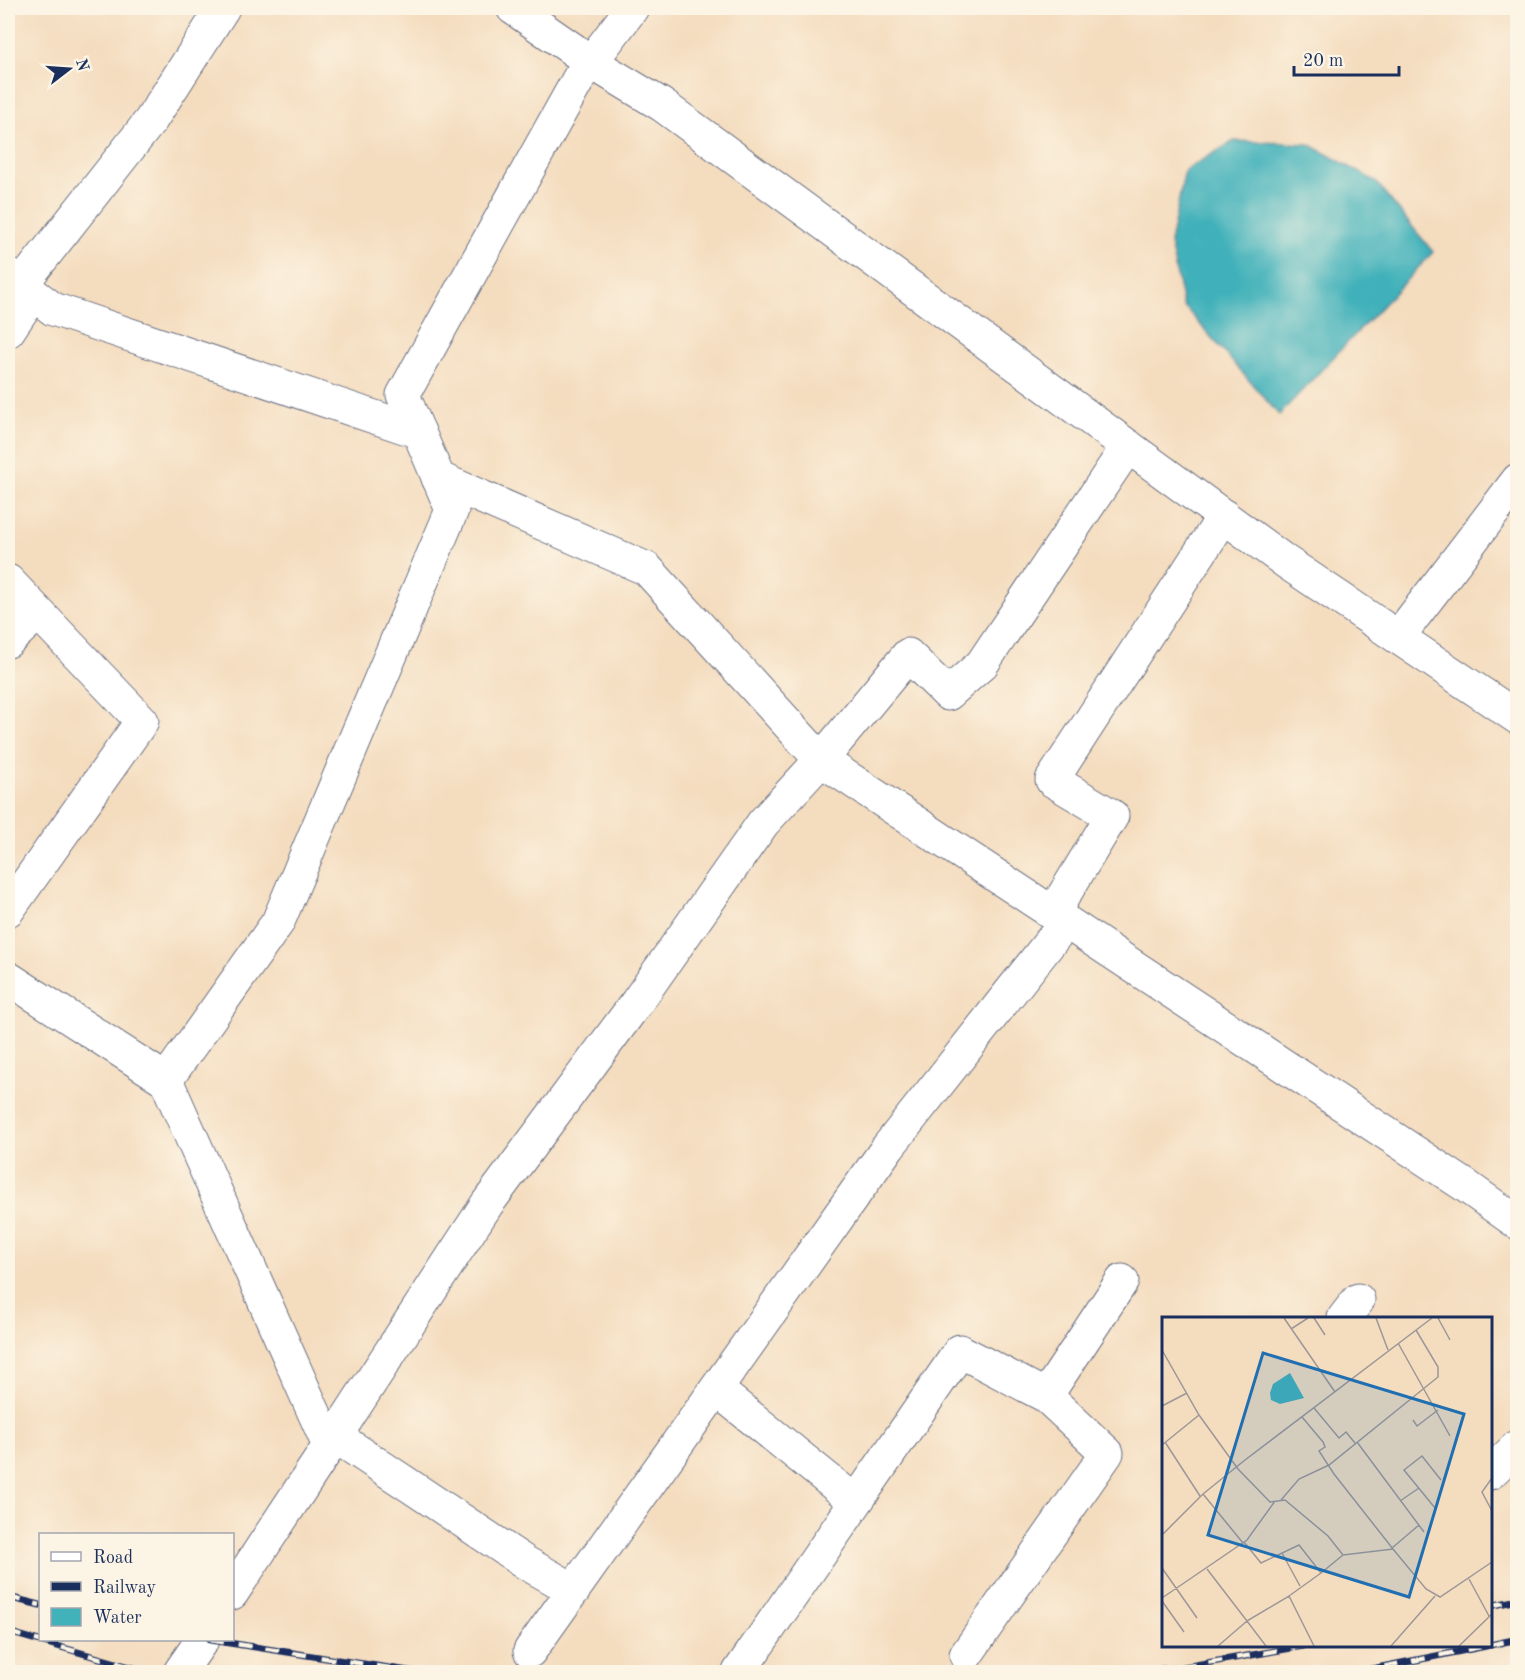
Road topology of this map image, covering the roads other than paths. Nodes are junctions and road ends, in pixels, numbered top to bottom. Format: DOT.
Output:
graph roads {
  1 [pos="223,8"];
  2 [pos="513,8"];
  3 [pos="632,8"];
  4 [pos="591,62"];
  5 [pos="20,285"];
  6 [pos="8,331"];
  7 [pos="419,432"];
  8 [pos="1128,446"];
  9 [pos="438,478"];
  10 [pos="1518,480"];
  11 [pos="1224,516"];
  12 [pos="8,581"];
  13 [pos="37,614"];
  14 [pos="1398,637"];
  15 [pos="8,641"];
  16 [pos="1518,718"];
  17 [pos="821,760"];
  18 [pos="8,910"];
  19 [pos="1060,917"];
  20 [pos="8,978"];
  21 [pos="166,1080"];
  22 [pos="1518,1223"];
  23 [pos="1122,1281"];
  24 [pos="716,1389"];
  25 [pos="1046,1396"];
  26 [pos="332,1441"];
  27 [pos="1518,1446"];
  28 [pos="1492,1470"];
  29 [pos="856,1502"];
  30 [pos="234,1590"];
  31 [pos="573,1590"];
  32 [pos="201,1641"];
  33 [pos="530,1651"];
  34 [pos="966,1655"];
  35 [pos="180,1672"];
  36 [pos="739,1672"];
  1 -- 5 [label="street"];
  2 -- 4 [label="street"];
  3 -- 4 [label="street"];
  4 -- 7 [label="street"];
  4 -- 8 [label="street"];
  5 -- 6 [label="street"];
  5 -- 7 [label="street"];
  7 -- 9 [label="street"];
  8 -- 11 [label="street"];
  8 -- 17 [label="street"];
  9 -- 17 [label="street"];
  9 -- 21 [label="street"];
  10 -- 14 [label="street"];
  11 -- 14 [label="street"];
  11 -- 19 [label="street"];
  12 -- 13 [label="street"];
  13 -- 15 [label="street"];
  13 -- 18 [label="street"];
  14 -- 16 [label="street"];
  17 -- 19 [label="street"];
  17 -- 26 [label="street"];
  19 -- 22 [label="street"];
  19 -- 24 [label="street"];
  20 -- 21 [label="street"];
  21 -- 26 [label="street"];
  23 -- 25 [label="street"];
  24 -- 29 [label="street"];
  24 -- 31 [label="street"];
  25 -- 29 [label="street"];
  25 -- 34 [label="street"];
  26 -- 30 [label="street"];
  26 -- 31 [label="street"];
  27 -- 28 [label="street"];
  29 -- 36 [label="street"];
  31 -- 33 [label="street"];
  32 -- 35 [label="street"];
}
